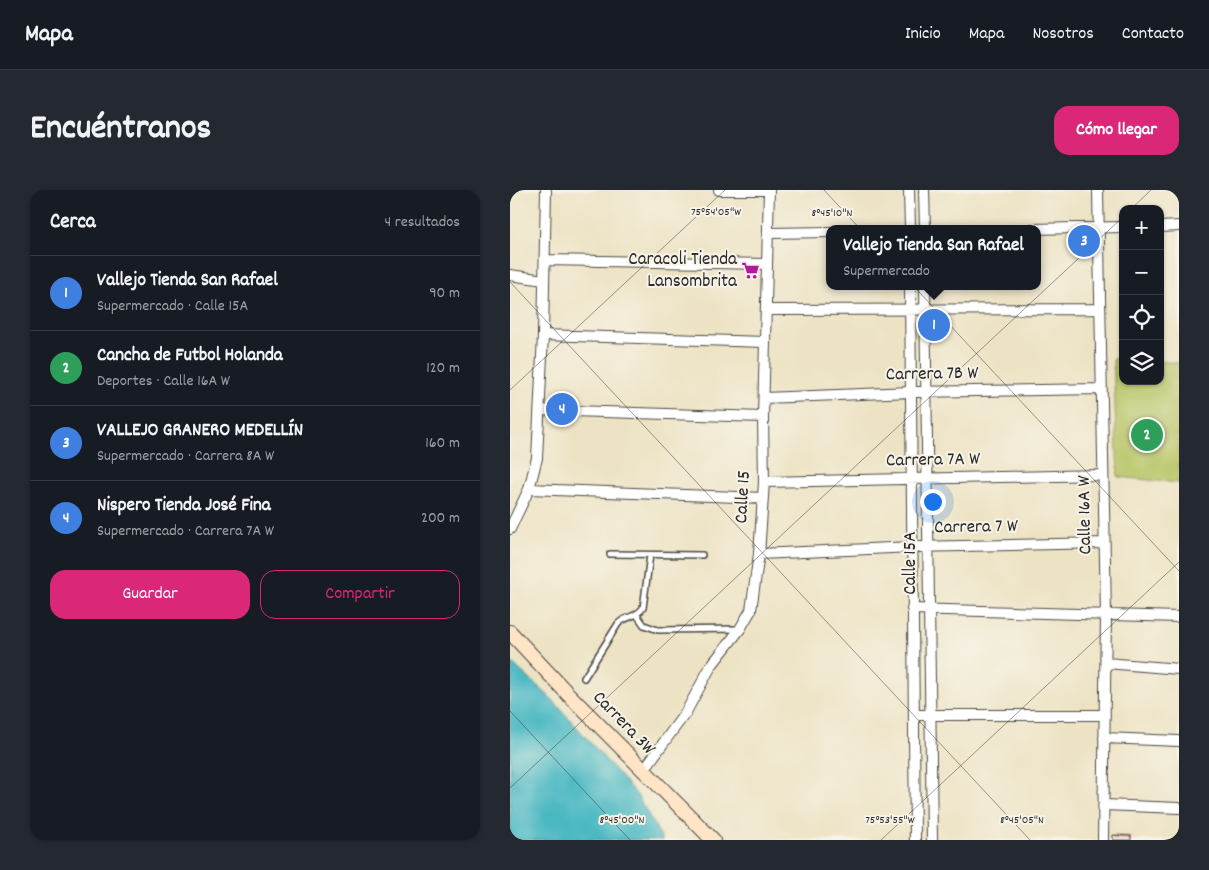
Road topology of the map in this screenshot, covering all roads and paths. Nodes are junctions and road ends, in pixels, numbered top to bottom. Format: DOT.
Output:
graph roads {
  1 [pos="546,190"];
  2 [pos="719,190"];
  3 [pos="769,190"];
  4 [pos="909,190"];
  5 [pos="924,190"];
  6 [pos="1098,190"];
  7 [pos="910,225"];
  8 [pos="925,225"];
  9 [pos="1179,226"];
  10 [pos="1119,227"];
  11 [pos="1164,227"];
  12 [pos="1098,228"];
  13 [pos="1041,229"];
  14 [pos="826,232"];
  15 [pos="768,233"];
  16 [pos="544,260"];
  17 [pos="767,264"];
  18 [pos="510,275"];
  19 [pos="544,280"];
  20 [pos="910,290"];
  21 [pos="926,290"];
  22 [pos="1100,309"];
  23 [pos="766,310"];
  24 [pos="910,310"];
  25 [pos="926,310"];
  26 [pos="543,335"];
  27 [pos="765,342"];
  28 [pos="1101,389"];
  29 [pos="911,392"];
  30 [pos="927,392"];
  31 [pos="764,398"];
  32 [pos="540,410"];
  33 [pos="763,417"];
  34 [pos="1102,475"];
  35 [pos="912,479"];
  36 [pos="927,479"];
  37 [pos="764,482"];
  38 [pos="529,489"];
  39 [pos="763,498"];
  40 [pos="510,529"];
  41 [pos="1104,543"];
  42 [pos="913,547"];
  43 [pos="929,547"];
  44 [pos="610,554"];
  45 [pos="759,554"];
  46 [pos="650,555"];
  47 [pos="702,556"];
  48 [pos="912,609"];
  49 [pos="928,609"];
  50 [pos="638,615"];
  51 [pos="1106,615"];
  52 [pos="1179,617"];
  53 [pos="740,629"];
  54 [pos="510,632"];
  55 [pos="1106,663"];
  56 [pos="1179,669"];
  57 [pos="584,678"];
  58 [pos="914,715"];
  59 [pos="930,715"];
  60 [pos="1105,715"];
  61 [pos="1104,738"];
  62 [pos="1179,741"];
  63 [pos="643,771"];
  64 [pos="1104,804"];
  65 [pos="1179,808"];
  66 [pos="713,840"];
  67 [pos="915,840"];
  68 [pos="932,840"];
  69 [pos="1103,840"];
  1 -- 16 [label="street"];
  2 -- 3 [label="street"];
  3 -- 15 [label="street, Calle 15"];
  4 -- 7 [label="street"];
  5 -- 8 [label="street"];
  6 -- 12 [label="street, Calle 16A W"];
  9 -- 11 [label="street"];
  10 -- 12 [label="street"];
  12 -- 13 [label="street"];
  12 -- 22 [label="street, Calle 16A W"];
  14 -- 15 [label="street"];
  15 -- 17 [label="street, Calle 15"];
  16 -- 17 [label="street"];
  16 -- 19 [label="street"];
  17 -- 23 [label="street, Calle 15"];
  18 -- 19 [label="street"];
  19 -- 26 [label="street"];
  20 -- 24 [label="street, Calle 15A"];
  21 -- 25 [label="street, Calle 15A"];
  22 -- 25 [label="street"];
  22 -- 28 [label="street, Calle 16A W"];
  23 -- 24 [label="street"];
  23 -- 27 [label="street, Calle 15"];
  24 -- 25 [label="street"];
  24 -- 29 [label="street, Calle 15A"];
  25 -- 30 [label="street, Calle 15A"];
  26 -- 27 [label="street"];
  26 -- 32 [label="street"];
  27 -- 31 [label="street, Calle 15"];
  28 -- 30 [label="street, Carrera 7B W"];
  28 -- 34 [label="street, Calle 16A W"];
  29 -- 30 [label="street, Carrera 7B W"];
  29 -- 31 [label="street, Carrera 7B W"];
  29 -- 35 [label="street, Calle 15A"];
  30 -- 36 [label="street, Calle 15A"];
  31 -- 33 [label="street, Calle 15"];
  32 -- 33 [label="street"];
  32 -- 38 [label="street"];
  33 -- 37 [label="street, Calle 15"];
  34 -- 36 [label="street, Carrera 7A W"];
  34 -- 41 [label="street, Calle 16A W"];
  35 -- 36 [label="street, Carrera 7A W"];
  35 -- 37 [label="street, Carrera 7A W"];
  35 -- 42 [label="street, Calle 15A"];
  36 -- 43 [label="street, Calle 15A"];
  37 -- 39 [label="street, Calle 15"];
  38 -- 39 [label="street"];
  38 -- 40 [label="street"];
  39 -- 45 [label="street, Calle 15"];
  41 -- 43 [label="street, Carrera 7 W"];
  41 -- 51 [label="street, Calle 16A W"];
  42 -- 43 [label="street, Carrera 7 W"];
  42 -- 45 [label="street, Carrera 7 W"];
  42 -- 48 [label="street, Calle 15A"];
  43 -- 49 [label="street, Calle 15A"];
  44 -- 46 [label="lane"];
  45 -- 53 [label="street, Calle 15"];
  46 -- 47 [label="lane"];
  46 -- 50 [label="lane"];
  48 -- 49 [label="street"];
  48 -- 58 [label="street, Calle 15A"];
  49 -- 51 [label="street"];
  49 -- 59 [label="street, Calle 15A"];
  50 -- 53 [label="lane"];
  50 -- 57 [label="lane"];
  51 -- 52 [label="street"];
  51 -- 55 [label="street, Calle 16A W"];
  53 -- 63 [label="street, Calle 15"];
  54 -- 63 [label="street, Carrera 3W"];
  55 -- 56 [label="street"];
  55 -- 60 [label="street, Calle 16A W"];
  58 -- 59 [label="street"];
  58 -- 67 [label="street, Calle 15A"];
  59 -- 60 [label="street"];
  59 -- 68 [label="street, Calle 15A"];
  60 -- 61 [label="street, Calle 16A W"];
  61 -- 62 [label="street"];
  61 -- 64 [label="street, Calle 16A W"];
  63 -- 66 [label="street, Carrera 3W"];
  64 -- 65 [label="street"];
  64 -- 69 [label="street, Calle 16A W"];
}
